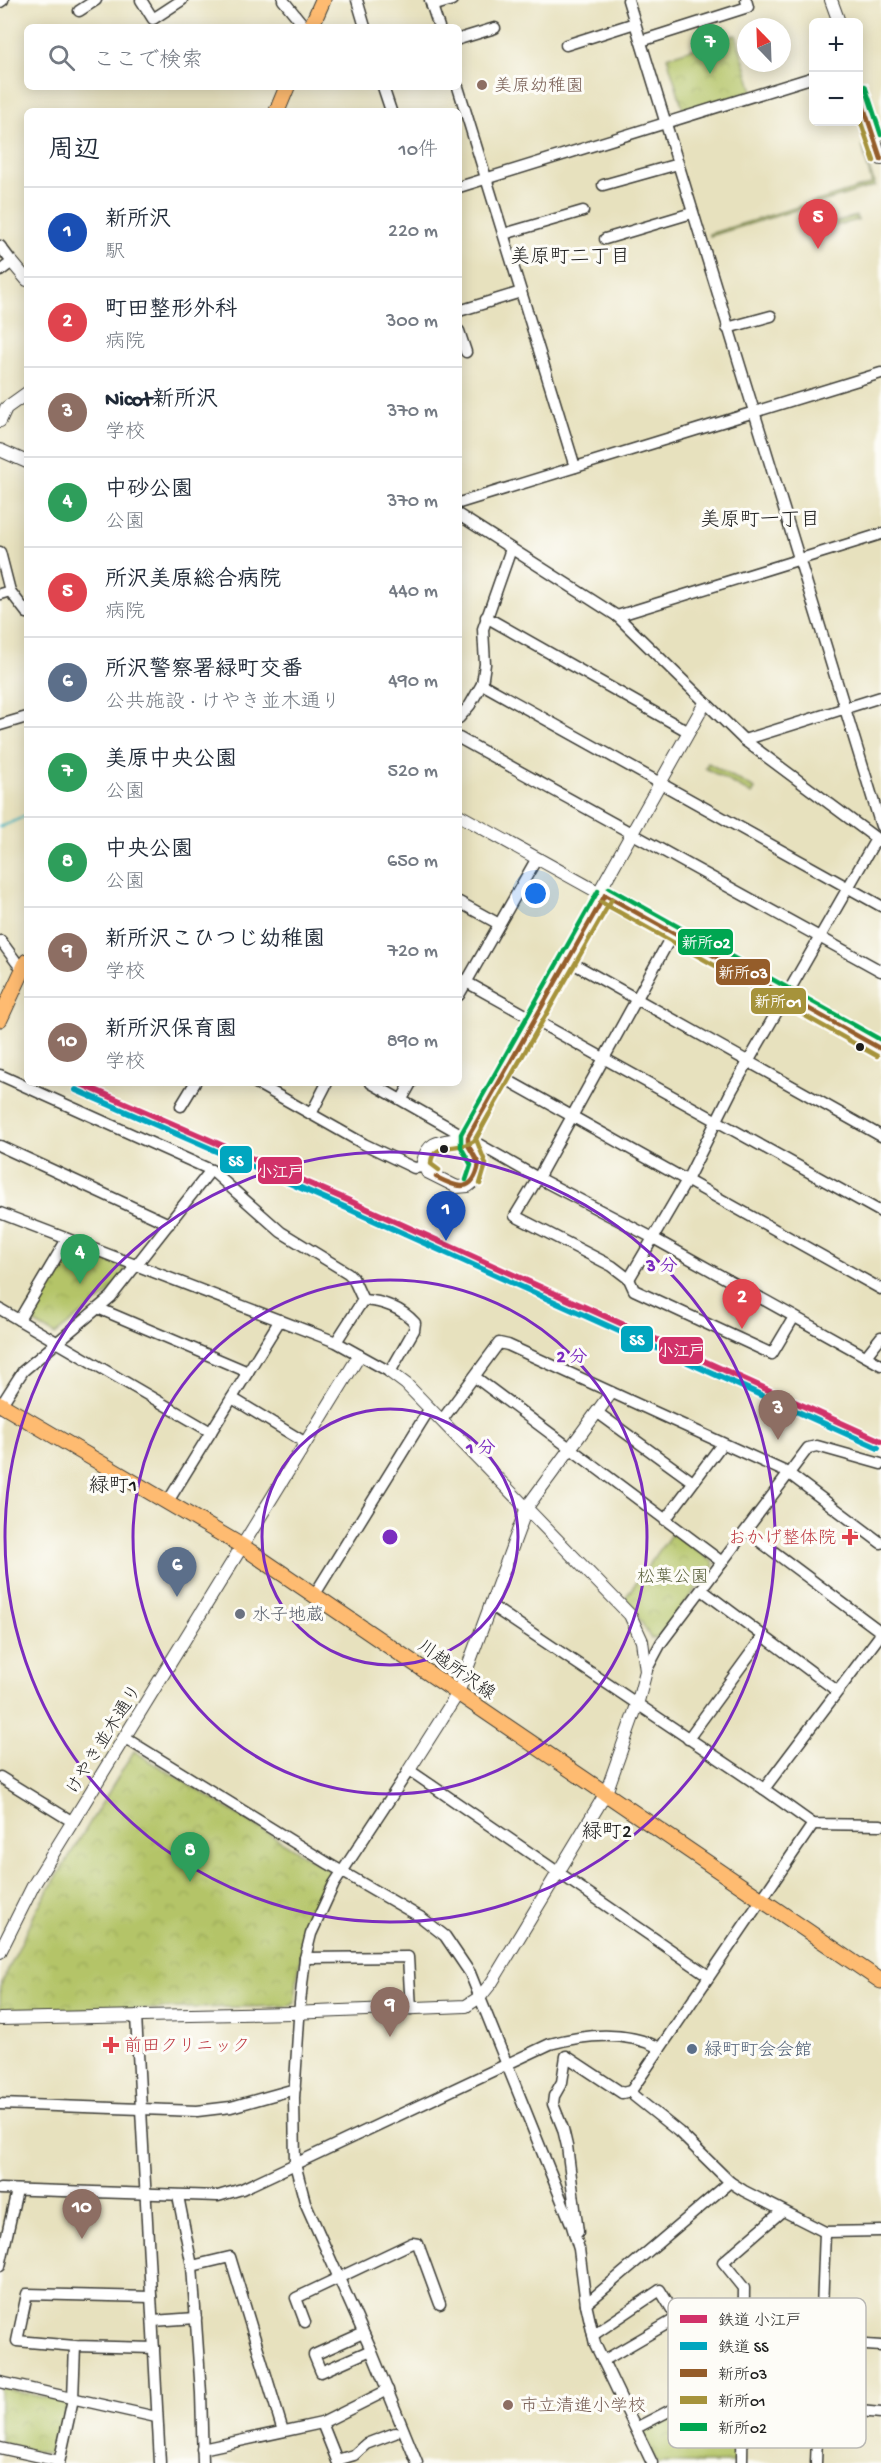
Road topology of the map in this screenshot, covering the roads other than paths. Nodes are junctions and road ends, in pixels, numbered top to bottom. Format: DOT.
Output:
graph roads {
  1 [pos="96,0"];
  2 [pos="141,0"];
  3 [pos="182,0"];
  4 [pos="283,0"];
  5 [pos="322,0"];
  6 [pos="357,0"];
  7 [pos="452,0"];
  8 [pos="628,0"];
  9 [pos="746,0"];
  10 [pos="831,0"];
  11 [pos="431,3"];
  12 [pos="79,11"];
  13 [pos="838,18"];
  14 [pos="635,23"];
  15 [pos="303,24"];
  16 [pos="312,24"];
  17 [pos="364,24"];
  18 [pos="436,24"];
  19 [pos="495,28"];
  20 [pos="462,38"];
  21 [pos="641,41"];
  22 [pos="566,45"];
  23 [pos="809,78"];
  24 [pos="286,90"];
  25 [pos="384,90"];
  26 [pos="459,90"];
  27 [pos="863,103"];
  28 [pos="278,108"];
  29 [pos="390,108"];
  30 [pos="665,123"];
  31 [pos="881,159"];
  32 [pos="678,164"];
  33 [pos="487,178"];
  34 [pos="462,185"];
  35 [pos="603,185"];
  36 [pos="583,211"];
  37 [pos="692,213"];
  38 [pos="504,234"];
  39 [pos="605,239"];
  40 [pos="0,246"];
  41 [pos="12,262"];
  42 [pos="0,270"];
  43 [pos="24,276"];
  44 [pos="521,292"];
  45 [pos="462,309"];
  46 [pos="771,316"];
  47 [pos="727,328"];
  48 [pos="462,340"];
  49 [pos="466,352"];
  50 [pos="881,373"];
  51 [pos="24,395"];
  52 [pos="753,411"];
  53 [pos="0,421"];
  54 [pos="0,450"];
  55 [pos="24,461"];
  56 [pos="575,467"];
  57 [pos="462,502"];
  58 [pos="462,516"];
  59 [pos="881,534"];
  60 [pos="511,549"];
  61 [pos="0,552"];
  62 [pos="798,560"];
  63 [pos="5,593"];
  64 [pos="24,610"];
  65 [pos="617,616"];
  66 [pos="486,617"];
  67 [pos="482,684"];
  68 [pos="881,697"];
  69 [pos="705,703"];
  70 [pos="844,708"];
  71 [pos="462,714"];
  72 [pos="24,718"];
  73 [pos="0,725"];
  74 [pos="689,732"];
  75 [pos="462,740"];
  76 [pos="744,740"];
  77 [pos="661,783"];
  78 [pos="462,817"];
  79 [pos="881,826"];
  80 [pos="633,833"];
  81 [pos="878,841"];
  82 [pos="537,858"];
  83 [pos="850,888"];
  84 [pos="602,894"];
  85 [pos="462,904"];
  86 [pos="881,906"];
  87 [pos="499,924"];
  88 [pos="673,933"];
  89 [pos="820,938"];
  90 [pos="0,940"];
  91 [pos="567,960"];
  92 [pos="24,965"];
  93 [pos="24,969"];
  94 [pos="881,971"];
  95 [pos="462,980"];
  96 [pos="787,997"];
  97 [pos="637,998"];
  98 [pos="0,1019"];
  99 [pos="534,1019"];
  100 [pos="881,1049"];
  101 [pos="604,1059"];
  102 [pos="750,1062"];
  103 [pos="0,1075"];
  104 [pos="502,1077"];
  105 [pos="24,1086"];
  106 [pos="24,1086"];
  107 [pos="193,1086"];
  108 [pos="261,1086"];
  109 [pos="325,1086"];
  110 [pos="377,1086"];
  111 [pos="409,1086"];
  112 [pos="402,1099"];
  113 [pos="181,1106"];
  114 [pos="311,1114"];
  115 [pos="571,1117"];
  116 [pos="717,1123"];
  117 [pos="881,1137"];
  118 [pos="465,1140"];
  119 [pos="0,1146"];
  120 [pos="423,1167"];
  121 [pos="211,1170"];
  122 [pos="538,1178"];
  123 [pos="687,1180"];
  124 [pos="881,1212"];
  125 [pos="0,1213"];
  126 [pos="169,1224"];
  127 [pos="653,1238"];
  128 [pos="67,1239"];
  129 [pos="138,1266"];
  130 [pos="629,1279"];
  131 [pos="881,1289"];
  132 [pos="363,1300"];
  133 [pos="0,1309"];
  134 [pos="100,1309"];
  135 [pos="794,1317"];
  136 [pos="19,1320"];
  137 [pos="280,1320"];
  138 [pos="881,1337"];
  139 [pos="57,1342"];
  140 [pos="336,1342"];
  141 [pos="359,1356"];
  142 [pos="866,1356"];
  143 [pos="881,1365"];
  144 [pos="248,1372"];
  145 [pos="390,1372"];
  146 [pos="475,1377"];
  147 [pos="611,1393"];
  148 [pos="232,1398"];
  149 [pos="0,1405"];
  150 [pos="430,1408"];
  151 [pos="598,1413"];
  152 [pos="442,1420"];
  153 [pos="212,1431"];
  154 [pos="306,1443"];
  155 [pos="722,1444"];
  156 [pos="570,1450"];
  157 [pos="881,1464"];
  158 [pos="788,1473"];
  159 [pos="693,1482"];
  160 [pos="167,1503"];
  161 [pos="527,1507"];
  162 [pos="665,1520"];
  163 [pos="746,1531"];
  164 [pos="881,1543"];
  165 [pos="242,1546"];
  166 [pos="722,1562"];
  167 [pos="702,1590"];
  168 [pos="315,1594"];
  169 [pos="490,1605"];
  170 [pos="881,1633"];
  171 [pos="764,1635"];
  172 [pos="646,1671"];
  173 [pos="837,1691"];
  174 [pos="458,1693"];
  175 [pos="637,1705"];
  176 [pos="125,1738"];
  177 [pos="688,1739"];
  178 [pos="409,1770"];
  179 [pos="0,1777"];
  180 [pos="764,1789"];
  181 [pos="606,1793"];
  182 [pos="73,1822"];
  183 [pos="813,1824"];
  184 [pos="881,1825"];
  185 [pos="342,1870"];
  186 [pos="557,1872"];
  187 [pos="761,1900"];
  188 [pos="0,1952"];
  189 [pos="305,1958"];
  190 [pos="709,1976"];
  191 [pos="881,1982"];
  192 [pos="480,1997"];
  193 [pos="411,2009"];
  194 [pos="300,2012"];
  195 [pos="136,2016"];
  196 [pos="0,2019"];
  197 [pos="660,2048"];
  198 [pos="507,2064"];
  199 [pos="295,2089"];
  200 [pos="631,2091"];
  201 [pos="0,2104"];
  202 [pos="141,2110"];
  203 [pos="295,2164"];
  204 [pos="730,2182"];
  205 [pos="0,2189"];
  206 [pos="17,2190"];
  207 [pos="146,2195"];
  208 [pos="178,2196"];
  209 [pos="782,2211"];
  210 [pos="881,2231"];
  211 [pos="825,2232"];
  212 [pos="579,2249"];
  213 [pos="0,2266"];
  214 [pos="192,2266"];
  215 [pos="338,2280"];
  216 [pos="151,2297"];
  217 [pos="744,2298"];
  218 [pos="823,2298"];
  219 [pos="668,2303"];
  220 [pos="441,2304"];
  221 [pos="586,2304"];
  222 [pos="196,2318"];
  223 [pos="153,2321"];
  224 [pos="305,2322"];
  225 [pos="668,2323"];
  226 [pos="363,2333"];
  227 [pos="593,2335"];
  228 [pos="866,2345"];
  229 [pos="75,2346"];
  230 [pos="881,2346"];
  231 [pos="154,2348"];
  232 [pos="371,2350"];
  233 [pos="603,2361"];
  234 [pos="0,2382"];
  235 [pos="388,2390"];
  236 [pos="73,2399"];
  237 [pos="668,2411"];
  238 [pos="866,2412"];
  239 [pos="881,2413"];
  240 [pos="156,2417"];
  241 [pos="322,2423"];
  242 [pos="636,2428"];
  243 [pos="283,2431"];
  244 [pos="395,2433"];
  245 [pos="0,2448"];
  246 [pos="742,2448"];
  247 [pos="817,2448"];
  248 [pos="202,2449"];
  249 [pos="59,2462"];
  250 [pos="338,2462"];
  251 [pos="160,2463"];
  252 [pos="202,2463"];
  253 [pos="417,2463"];
  254 [pos="652,2463"];
  255 [pos="742,2463"];
  256 [pos="816,2463"];
  1 -- 12 [label="street"];
  2 -- 3 [label="street"];
  4 -- 15 [label="street"];
  5 -- 16 [label="main road"];
  6 -- 17 [label="street"];
  7 -- 11 [label="street"];
  8 -- 14 [label="street"];
  9 -- 21 [label="street"];
  10 -- 13 [label="street"];
  11 -- 18 [label="street"];
  14 -- 21 [label="street"];
  14 -- 22 [label="street"];
  19 -- 20 [label="street"];
  21 -- 30 [label="street"];
  23 -- 30 [label="street"];
  24 -- 28 [label="main road"];
  25 -- 29 [label="street"];
  26 -- 33 [label="street"];
  27 -- 31 [label="street"];
  30 -- 32 [label="street"];
  30 -- 33 [label="street"];
  32 -- 35 [label="street"];
  32 -- 37 [label="street"];
  33 -- 34 [label="street"];
  33 -- 38 [label="street"];
  36 -- 38 [label="street"];
  37 -- 39 [label="street"];
  37 -- 47 [label="street"];
  38 -- 44 [label="street"];
  40 -- 41 [label="street"];
  41 -- 42 [label="street"];
  41 -- 43 [label="street"];
  44 -- 45 [label="street"];
  44 -- 56 [label="street"];
  46 -- 47 [label="street"];
  47 -- 52 [label="street"];
  48 -- 49 [label="street"];
  50 -- 52 [label="street"];
  51 -- 53 [label="street"];
  52 -- 56 [label="street"];
  52 -- 62 [label="street"];
  54 -- 55 [label="street"];
  56 -- 57 [label="street"];
  58 -- 60 [label="street"];
  59 -- 62 [label="street"];
  60 -- 65 [label="street"];
  60 -- 66 [label="street"];
  61 -- 63 [label="street"];
  62 -- 65 [label="street"];
  62 -- 70 [label="street"];
  63 -- 64 [label="street"];
  65 -- 69 [label="street"];
  66 -- 67 [label="street"];
  66 -- 74 [label="street"];
  67 -- 71 [label="street"];
  67 -- 77 [label="street"];
  68 -- 70 [label="street"];
  69 -- 74 [label="street"];
  69 -- 76 [label="street"];
  70 -- 76 [label="street"];
  70 -- 79 [label="street"];
  72 -- 73 [label="street"];
  74 -- 77 [label="street"];
  75 -- 80 [label="street"];
  76 -- 81 [label="street"];
  77 -- 80 [label="street"];
  77 -- 83 [label="street"];
  78 -- 82 [label="street"];
  80 -- 84 [label="street"];
  80 -- 89 [label="street"];
  81 -- 83 [label="street"];
  82 -- 84 [label="street"];
  82 -- 87 [label="street"];
  83 -- 86 [label="street"];
  83 -- 89 [label="street"];
  84 -- 88 [label="street"];
  84 -- 91 [label="street"];
  85 -- 87 [label="street"];
  87 -- 95 [label="street"];
  88 -- 96 [label="street"];
  88 -- 97 [label="street"];
  89 -- 94 [label="street"];
  89 -- 96 [label="street"];
  90 -- 92 [label="street"];
  91 -- 97 [label="street"];
  91 -- 99 [label="street"];
  93 -- 98 [label="main road"];
  95 -- 99 [label="street"];
  96 -- 100 [label="street"];
  96 -- 102 [label="street"];
  97 -- 101 [label="street"];
  97 -- 102 [label="street"];
  99 -- 101 [label="street"];
  99 -- 104 [label="street"];
  101 -- 115 [label="street"];
  101 -- 116 [label="street"];
  102 -- 116 [label="street"];
  102 -- 117 [label="street"];
  103 -- 105 [label="street"];
  104 -- 115 [label="street"];
  104 -- 118 [label="street"];
  106 -- 121 [label="street"];
  107 -- 113 [label="street"];
  108 -- 114 [label="street"];
  109 -- 114 [label="street"];
  110 -- 112 [label="street"];
  111 -- 112 [label="street"];
  112 -- 118 [label="street"];
  114 -- 120 [label="street"];
  115 -- 122 [label="street"];
  115 -- 123 [label="street"];
  116 -- 123 [label="street"];
  116 -- 124 [label="street"];
  118 -- 120 [label="street"];
  118 -- 120 [label="street"];
  118 -- 122 [label="street"];
  119 -- 126 [label="street"];
  121 -- 126 [label="street"];
  121 -- 132 [label="street"];
  122 -- 127 [label="street"];
  122 -- 130 [label="street"];
  123 -- 127 [label="street"];
  123 -- 131 [label="street"];
  125 -- 128 [label="street"];
  126 -- 129 [label="street"];
  127 -- 130 [label="street"];
  127 -- 135 [label="street"];
  128 -- 129 [label="street"];
  128 -- 136 [label="street"];
  129 -- 134 [label="street"];
  129 -- 137 [label="street"];
  130 -- 135 [label="street"];
  132 -- 140 [label="street"];
  132 -- 145 [label="street"];
  133 -- 136 [label="street"];
  134 -- 139 [label="street"];
  134 -- 144 [label="street"];
  135 -- 142 [label="street"];
  136 -- 139 [label="street"];
  137 -- 140 [label="street"];
  137 -- 144 [label="street"];
  138 -- 142 [label="street"];
  139 -- 149 [label="street"];
  139 -- 153 [label="street"];
  140 -- 141 [label="street"];
  141 -- 145 [label="street"];
  141 -- 154 [label="street, けやき並木通り"];
  142 -- 143 [label="street"];
  144 -- 148 [label="street"];
  145 -- 150 [label="street"];
  146 -- 147 [label="street"];
  146 -- 152 [label="street"];
  146 -- 156 [label="street"];
  147 -- 151 [label="street"];
  147 -- 155 [label="street"];
  148 -- 153 [label="street"];
  148 -- 154 [label="street"];
  149 -- 160 [label="main road, 川越所沢線"];
  150 -- 152 [label="street"];
  150 -- 168 [label="street"];
  151 -- 156 [label="street"];
  151 -- 159 [label="street"];
  152 -- 161 [label="street"];
  153 -- 160 [label="street"];
  154 -- 165 [label="street, けやき並木通り"];
  155 -- 158 [label="street"];
  155 -- 159 [label="street"];
  156 -- 161 [label="street"];
  156 -- 162 [label="street"];
  157 -- 158 [label="street"];
  158 -- 163 [label="street"];
  158 -- 164 [label="street"];
  159 -- 162 [label="street"];
  160 -- 165 [label="main road, 川越所沢線"];
  161 -- 169 [label="street"];
  161 -- 172 [label="street"];
  162 -- 166 [label="street"];
  163 -- 166 [label="street"];
  163 -- 170 [label="street"];
  165 -- 168 [label="main road, 川越所沢線"];
  165 -- 176 [label="street, けやき並木通り"];
  166 -- 167 [label="street"];
  167 -- 171 [label="street"];
  167 -- 172 [label="street"];
  168 -- 174 [label="main road, 川越所沢線"];
  169 -- 174 [label="street"];
  169 -- 175 [label="street"];
  170 -- 173 [label="street"];
  171 -- 173 [label="street"];
  171 -- 177 [label="street"];
  172 -- 175 [label="street"];
  173 -- 180 [label="street"];
  174 -- 178 [label="street"];
  174 -- 181 [label="main road, 川越所沢線"];
  175 -- 177 [label="street"];
  175 -- 181 [label="street"];
  176 -- 182 [label="street, けやき並木通り"];
  176 -- 185 [label="street"];
  177 -- 180 [label="street"];
  178 -- 185 [label="street"];
  178 -- 186 [label="street"];
  179 -- 182 [label="street"];
  180 -- 183 [label="street"];
  181 -- 186 [label="street"];
  181 -- 187 [label="main road, 川越所沢線"];
  182 -- 188 [label="street, けやき並木通り"];
  183 -- 184 [label="street"];
  183 -- 187 [label="street"];
  185 -- 189 [label="street"];
  185 -- 192 [label="street"];
  186 -- 190 [label="street"];
  186 -- 192 [label="street"];
  187 -- 190 [label="street"];
  187 -- 191 [label="main road, 川越所沢線"];
  189 -- 193 [label="street"];
  189 -- 194 [label="street"];
  190 -- 197 [label="street"];
  192 -- 193 [label="street"];
  192 -- 198 [label="street"];
  193 -- 194 [label="street"];
  194 -- 195 [label="street"];
  194 -- 199 [label="street"];
  195 -- 196 [label="street"];
  195 -- 202 [label="street"];
  197 -- 198 [label="street"];
  197 -- 200 [label="street"];
  198 -- 203 [label="street"];
  198 -- 212 [label="street"];
  199 -- 202 [label="street"];
  199 -- 203 [label="street"];
  200 -- 204 [label="street"];
  200 -- 212 [label="street"];
  201 -- 202 [label="street"];
  202 -- 207 [label="street"];
  203 -- 208 [label="street"];
  203 -- 215 [label="street"];
  204 -- 209 [label="street"];
  204 -- 221 [label="street"];
  205 -- 206 [label="street"];
  206 -- 207 [label="street"];
  206 -- 213 [label="street"];
  207 -- 208 [label="street"];
  207 -- 216 [label="street"];
  208 -- 214 [label="street"];
  209 -- 211 [label="street"];
  209 -- 217 [label="street"];
  210 -- 211 [label="street"];
  211 -- 218 [label="street"];
  212 -- 221 [label="street"];
  214 -- 222 [label="street"];
  214 -- 243 [label="street"];
  215 -- 220 [label="street"];
  215 -- 224 [label="street"];
  215 -- 226 [label="street"];
  216 -- 223 [label="street"];
  216 -- 229 [label="street"];
  219 -- 227 [label="street"];
  221 -- 227 [label="street"];
  222 -- 223 [label="street"];
  222 -- 248 [label="street"];
  223 -- 231 [label="street"];
  225 -- 233 [label="street"];
  226 -- 232 [label="street"];
  226 -- 232 [label="street"];
  227 -- 233 [label="street"];
  228 -- 230 [label="street"];
  229 -- 231 [label="street"];
  229 -- 236 [label="street"];
  231 -- 240 [label="street"];
  232 -- 235 [label="street"];
  233 -- 242 [label="street"];
  234 -- 236 [label="street"];
  235 -- 241 [label="street"];
  235 -- 253 [label="street"];
  236 -- 240 [label="street"];
  236 -- 249 [label="street"];
  237 -- 242 [label="street"];
  238 -- 239 [label="street"];
  240 -- 251 [label="street"];
  241 -- 243 [label="street"];
  241 -- 250 [label="street"];
  242 -- 254 [label="street"];
  243 -- 248 [label="street"];
  244 -- 250 [label="street"];
  245 -- 249 [label="street"];
  246 -- 255 [label="street"];
  247 -- 256 [label="street"];
  248 -- 252 [label="street"];
}
